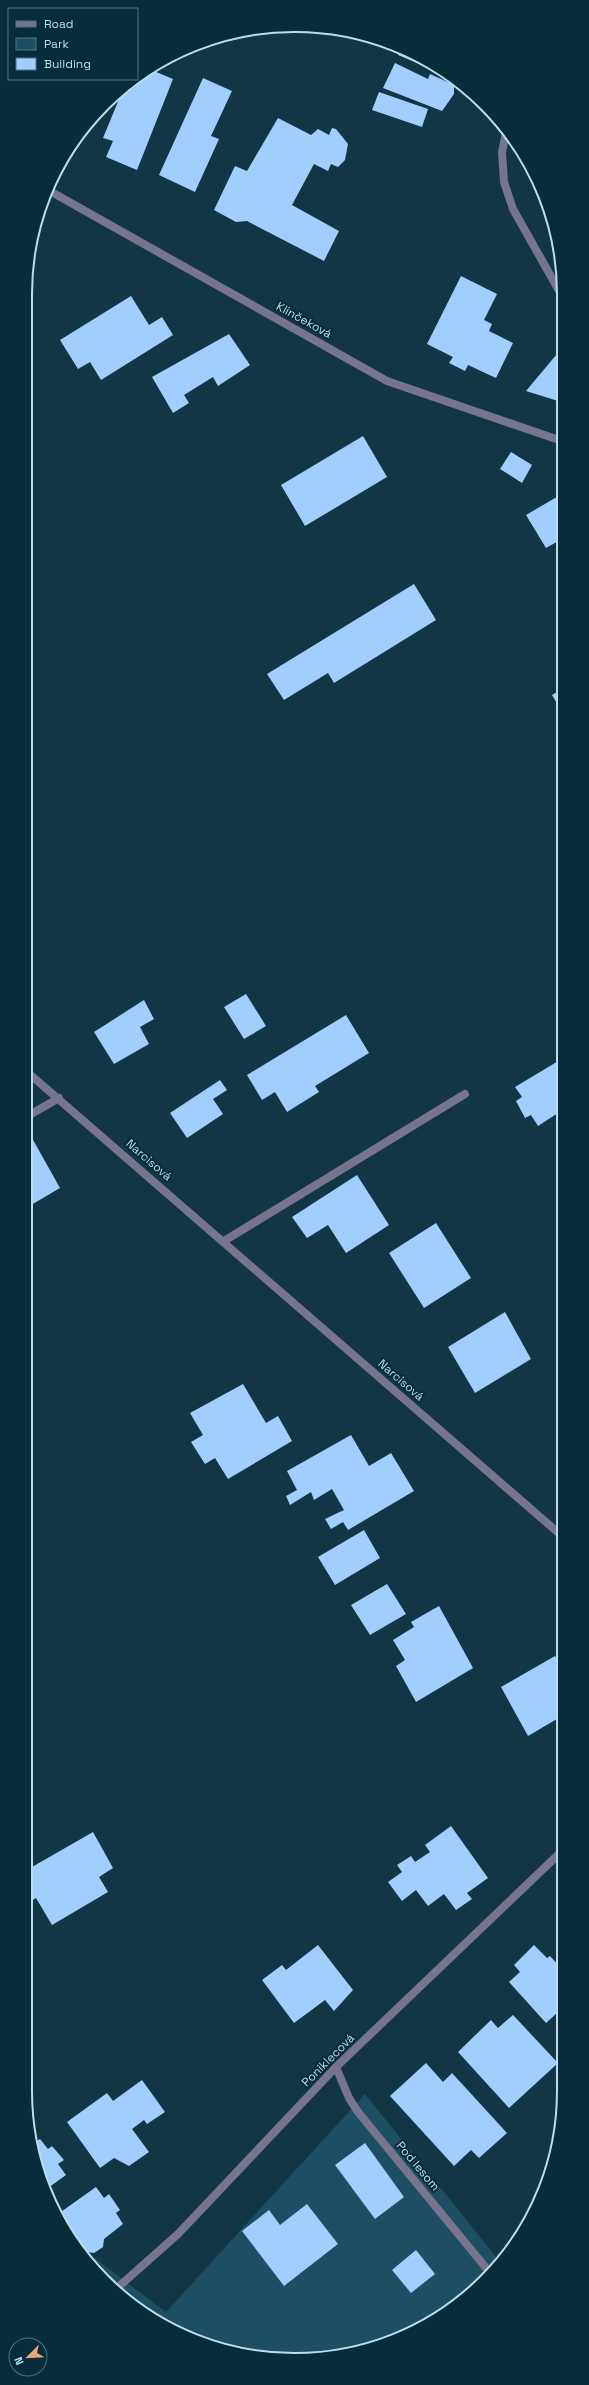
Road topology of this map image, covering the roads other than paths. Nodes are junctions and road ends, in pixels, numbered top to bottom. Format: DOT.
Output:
graph roads {
  1 [pos="505,138"];
  2 [pos="53,193"];
  3 [pos="557,286"];
  4 [pos="557,439"];
  5 [pos="32,1076"];
  6 [pos="465,1094"];
  7 [pos="59,1098"];
  8 [pos="32,1114"];
  9 [pos="224,1241"];
  10 [pos="557,1532"];
  11 [pos="557,1856"];
  12 [pos="336,2067"];
  13 [pos="487,2269"];
  14 [pos="119,2286"];
  1 -- 3 [label="street"];
  2 -- 4 [label="street, Klinčeková"];
  5 -- 7 [label="street, Narcisová"];
  6 -- 9 [label="street"];
  7 -- 8 [label="street"];
  7 -- 9 [label="street, Narcisová"];
  9 -- 10 [label="street, Narcisová"];
  11 -- 12 [label="street, Poniklecová"];
  12 -- 13 [label="street, Pod lesom"];
  12 -- 14 [label="street, Poniklecová"];
}
